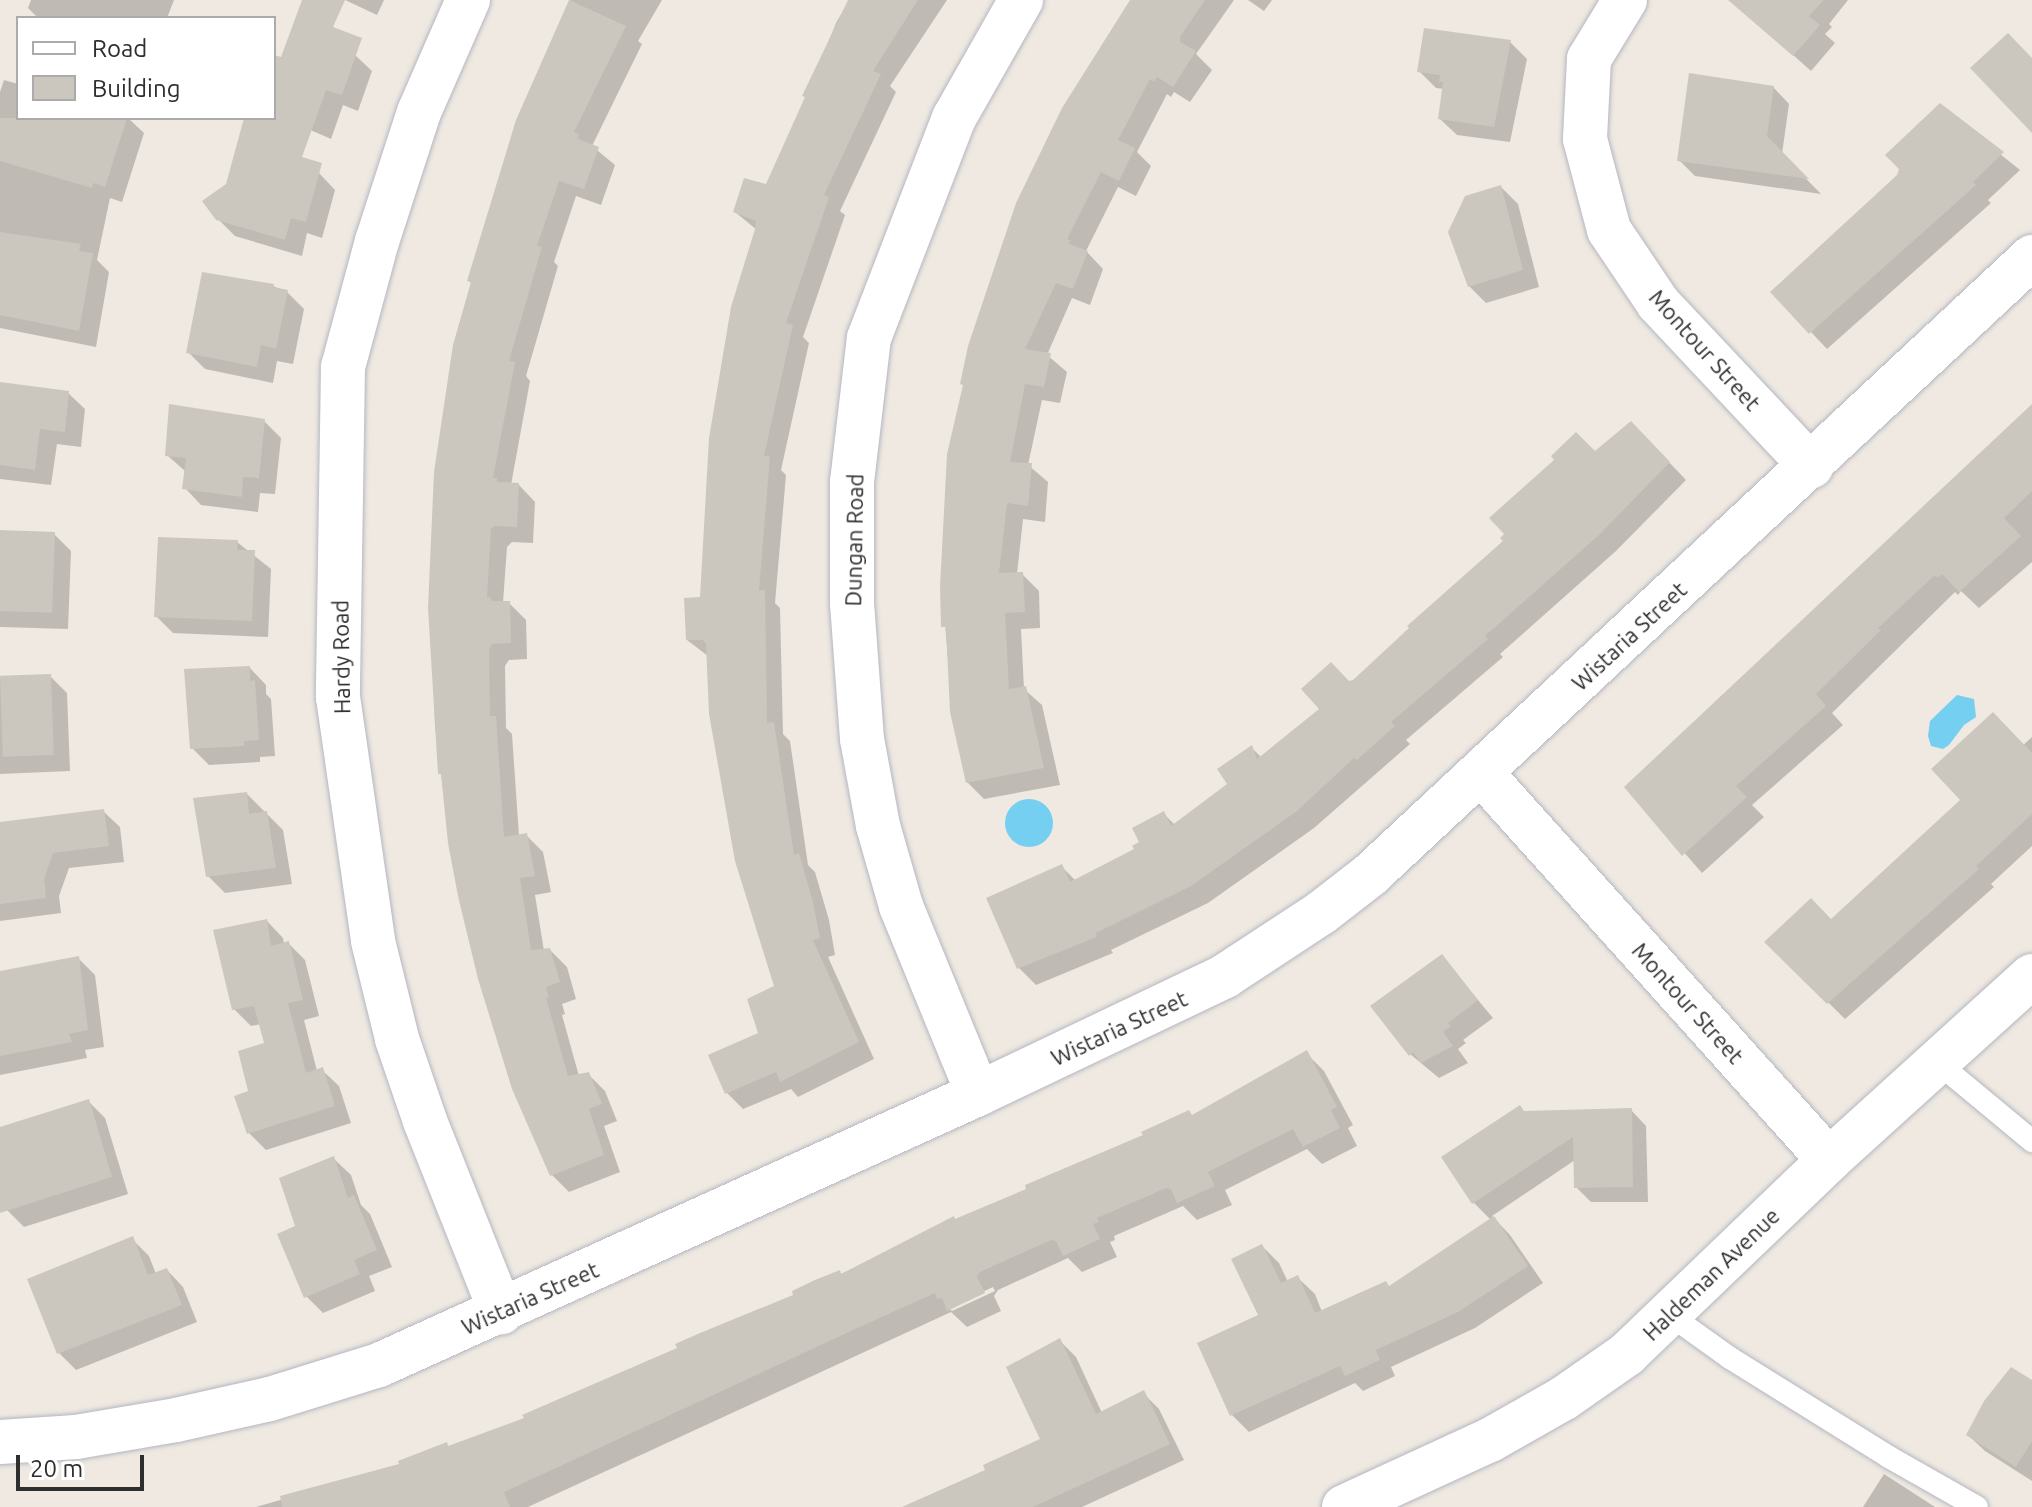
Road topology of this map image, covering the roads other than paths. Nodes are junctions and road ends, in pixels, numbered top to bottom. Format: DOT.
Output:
graph roads {
  1 [pos="468,0"];
  2 [pos="1021,0"];
  3 [pos="1625,0"];
  4 [pos="2032,257"];
  5 [pos="1811,466"];
  6 [pos="1482,774"];
  7 [pos="2032,976"];
  8 [pos="1937,1062"];
  9 [pos="978,1094"];
  10 [pos="2032,1141"];
  11 [pos="1829,1160"];
  12 [pos="501,1312"];
  13 [pos="1670,1315"];
  14 [pos="0,1442"];
  15 [pos="1344,1507"];
  16 [pos="1977,1507"];
  1 -- 12 [label="street, Hardy Road"];
  2 -- 9 [label="street, Dungan Road"];
  3 -- 5 [label="street, Montour Street"];
  4 -- 5 [label="street, Wistaria Street"];
  5 -- 6 [label="street, Wistaria Street"];
  6 -- 9 [label="street, Wistaria Street"];
  6 -- 11 [label="street, Montour Street"];
  7 -- 8 [label="street, Haldeman Avenue"];
  8 -- 10 [label="lane"];
  8 -- 11 [label="street, Haldeman Avenue"];
  9 -- 12 [label="street, Wistaria Street"];
  11 -- 13 [label="street, Haldeman Avenue"];
  12 -- 14 [label="street, Wistaria Street"];
  13 -- 15 [label="street, Haldeman Avenue"];
  13 -- 16 [label="lane"];
}
